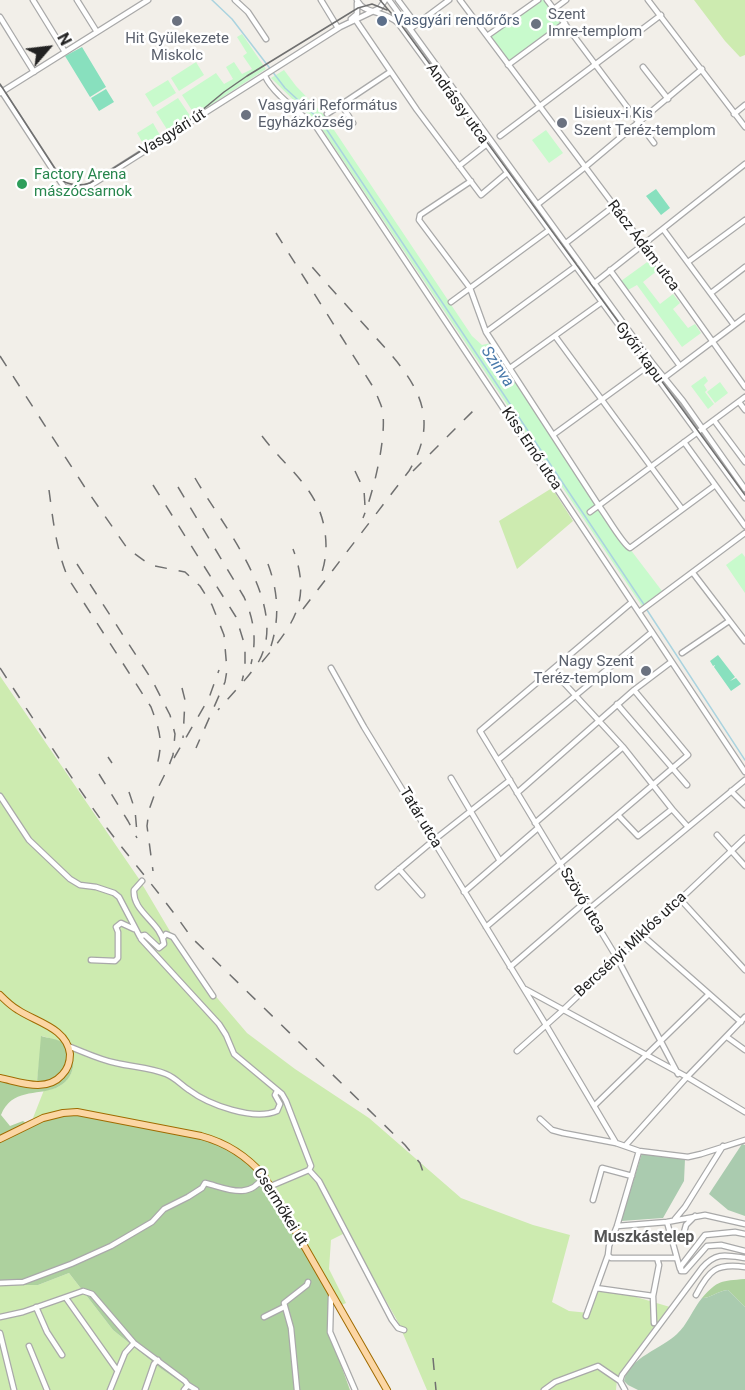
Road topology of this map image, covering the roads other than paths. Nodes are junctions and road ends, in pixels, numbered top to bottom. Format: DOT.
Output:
graph roads {
  1 [pos="33,0"];
  2 [pos="77,0"];
  3 [pos="148,0"];
  4 [pos="235,0"];
  5 [pos="248,0"];
  6 [pos="321,0"];
  7 [pos="357,0"];
  8 [pos="387,0"];
  9 [pos="399,0"];
  10 [pos="449,0"];
  11 [pos="460,0"];
  12 [pos="538,0"];
  13 [pos="547,0"];
  14 [pos="566,0"];
  15 [pos="648,0"];
  16 [pos="241,4"];
  17 [pos="554,9"];
  18 [pos="371,11"];
  19 [pos="661,15"];
  20 [pos="0,17"];
  21 [pos="355,19"];
  22 [pos="564,23"];
  23 [pos="345,24"];
  24 [pos="412,27"];
  25 [pos="338,28"];
  26 [pos="97,32"];
  27 [pos="487,36"];
  28 [pos="266,39"];
  29 [pos="64,52"];
  30 [pos="508,65"];
  31 [pos="596,65"];
  32 [pos="643,67"];
  33 [pos="702,69"];
  34 [pos="34,72"];
  35 [pos="390,72"];
  36 [pos="265,76"];
  37 [pos="1,91"];
  38 [pos="668,99"];
  39 [pos="341,104"];
  40 [pos="745,105"];
  41 [pos="539,107"];
  42 [pos="327,114"];
  43 [pos="734,114"];
  44 [pos="353,123"];
  45 [pos="638,123"];
  46 [pos="745,128"];
  47 [pos="500,136"];
  48 [pos="654,143"];
  49 [pos="487,144"];
  50 [pos="745,164"];
  51 [pos="459,166"];
  52 [pos="585,168"];
  53 [pos="507,173"];
  54 [pos="471,181"];
  55 [pos="538,204"];
  56 [pos="614,206"];
  57 [pos="532,209"];
  58 [pos="745,220"];
  59 [pos="663,229"];
  60 [pos="549,230"];
  61 [pos="566,243"];
  62 [pos="643,244"];
  63 [pos="688,262"];
  64 [pos="576,266"];
  65 [pos="745,267"];
  66 [pos="610,270"];
  67 [pos="592,285"];
  68 [pos="470,288"];
  69 [pos="711,293"];
  70 [pos="451,302"];
  71 [pos="602,303"];
  72 [pos="745,317"];
  73 [pos="734,326"];
  74 [pos="486,332"];
  75 [pos="555,336"];
  76 [pos="713,342"];
  77 [pos="648,366"];
  78 [pos="680,366"];
  79 [pos="510,368"];
  80 [pos="664,378"];
  81 [pos="745,387"];
  82 [pos="745,398"];
  83 [pos="602,400"];
  84 [pos="739,402"];
  85 [pos="745,410"];
  86 [pos="716,423"];
  87 [pos="702,429"];
  88 [pos="696,433"];
  89 [pos="553,435"];
  90 [pos="684,442"];
  91 [pos="745,462"];
  92 [pos="650,466"];
  93 [pos="714,486"];
  94 [pos="745,489"];
  95 [pos="745,498"];
  96 [pos="599,506"];
  97 [pos="682,509"];
  98 [pos="590,512"];
  99 [pos="745,526"];
  100 [pos="745,533"];
  101 [pos="693,573"];
  102 [pos="632,602"];
  103 [pos="641,611"];
  104 [pos="729,621"];
  105 [pos="652,632"];
  106 [pos="745,641"];
  107 [pos="682,653"];
  108 [pos="671,662"];
  109 [pos="330,668"];
  110 [pos="552,670"];
  111 [pos="634,690"];
  112 [pos="574,695"];
  113 [pos="617,704"];
  114 [pos="599,720"];
  115 [pos="623,747"];
  116 [pos="498,760"];
  117 [pos="672,769"];
  118 [pos="745,772"];
  119 [pos="451,778"];
  120 [pos="510,780"];
  121 [pos="745,780"];
  122 [pos="687,784"];
  123 [pos="653,785"];
  124 [pos="731,791"];
  125 [pos="517,793"];
  126 [pos="0,796"];
  127 [pos="745,805"];
  128 [pos="672,809"];
  129 [pos="470,811"];
  130 [pos="618,815"];
  131 [pos="537,826"];
  132 [pos="688,827"];
  133 [pos="717,835"];
  134 [pos="745,838"];
  135 [pos="434,840"];
  136 [pos="732,851"];
  137 [pos="500,861"];
  138 [pos="560,864"];
  139 [pos="745,866"];
  140 [pos="399,869"];
  141 [pos="142,881"];
  142 [pos="378,887"];
  143 [pos="465,892"];
  144 [pos="422,895"];
  145 [pos="680,899"];
  146 [pos="584,903"];
  147 [pos="588,910"];
  148 [pos="486,927"];
  149 [pos="135,929"];
  150 [pos="642,935"];
  151 [pos="163,938"];
  152 [pos="141,939"];
  153 [pos="617,958"];
  154 [pos="90,960"];
  155 [pos="510,967"];
  156 [pos="745,970"];
  157 [pos="524,988"];
  158 [pos="709,994"];
  159 [pos="0,995"];
  160 [pos="213,996"];
  161 [pos="563,1010"];
  162 [pos="743,1020"];
  163 [pos="546,1025"];
  164 [pos="727,1036"];
  165 [pos="661,1040"];
  166 [pos="68,1046"];
  167 [pos="745,1050"];
  168 [pos="517,1051"];
  169 [pos="645,1056"];
  170 [pos="678,1074"];
  171 [pos="687,1077"];
  172 [pos="0,1078"];
  173 [pos="277,1091"];
  174 [pos="594,1106"];
  175 [pos="745,1112"];
  176 [pos="540,1119"];
  177 [pos="0,1139"];
  178 [pos="745,1140"];
  179 [pos="616,1143"];
  180 [pos="624,1146"];
  181 [pos="723,1146"];
  182 [pos="639,1151"];
  183 [pos="309,1170"];
  184 [pos="264,1176"];
  185 [pos="632,1176"];
  186 [pos="271,1186"];
  187 [pos="592,1200"];
  188 [pos="695,1216"];
  189 [pos="675,1219"];
  190 [pos="667,1221"];
  191 [pos="745,1224"];
  192 [pos="617,1226"];
  193 [pos="745,1234"];
  194 [pos="683,1236"];
  195 [pos="745,1251"];
  196 [pos="608,1256"];
  197 [pos="745,1257"];
  198 [pos="657,1258"];
  199 [pos="677,1258"];
  200 [pos="745,1267"];
  201 [pos="681,1271"];
  202 [pos="308,1282"];
  203 [pos="0,1283"];
  204 [pos="596,1288"];
  205 [pos="331,1292"];
  206 [pos="696,1295"];
  207 [pos="653,1296"];
  208 [pos="66,1298"];
  209 [pos="36,1307"];
  210 [pos="284,1307"];
  211 [pos="586,1316"];
  212 [pos="0,1317"];
  213 [pos="264,1317"];
  214 [pos="654,1323"];
  215 [pos="404,1330"];
  216 [pos="0,1333"];
  217 [pos="134,1343"];
  218 [pos="29,1346"];
  219 [pos="62,1355"];
  220 [pos="158,1360"];
  221 [pos="117,1370"];
  222 [pos="620,1382"];
  223 [pos="186,1387"];
  224 [pos="14,1390"];
  225 [pos="47,1390"];
  226 [pos="110,1390"];
  227 [pos="145,1390"];
  228 [pos="196,1390"];
  229 [pos="297,1390"];
  230 [pos="354,1390"];
  231 [pos="387,1390"];
  232 [pos="544,1390"];
  233 [pos="624,1390"];
  1 -- 29 [label="street"];
  2 -- 26 [label="street"];
  3 -- 26 [label="street"];
  4 -- 16 [label="street"];
  5 -- 16 [label="street"];
  6 -- 25 [label="street"];
  7 -- 18 [label="street, Andrássy utca"];
  7 -- 23 [label="street"];
  8 -- 18 [label="street, Vasgyári út"];
  8 -- 24 [label="street, Andrássy utca"];
  9 -- 24 [label="street"];
  10 -- 24 [label="street"];
  11 -- 27 [label="street, Rácz Ádám utca"];
  12 -- 27 [label="street"];
  13 -- 17 [label="street"];
  14 -- 17 [label="street"];
  15 -- 19 [label="street"];
  16 -- 28 [label="street"];
  17 -- 22 [label="street"];
  18 -- 21 [label="street, Vasgyári út"];
  18 -- 49 [label="street, Andrássy utca"];
  19 -- 31 [label="street"];
  19 -- 33 [label="street"];
  20 -- 34 [label="street"];
  21 -- 23 [label="street, Vasgyári út"];
  21 -- 35 [label="street"];
  22 -- 30 [label="street"];
  22 -- 31 [label="street"];
  23 -- 25 [label="street, Vasgyári út"];
  24 -- 55 [label="street, Andrássy utca"];
  25 -- 36 [label="street, Vasgyári út"];
  26 -- 29 [label="street"];
  27 -- 30 [label="street, Rácz Ádám utca"];
  29 -- 34 [label="street"];
  30 -- 41 [label="street, Rácz Ádám utca"];
  31 -- 41 [label="street"];
  31 -- 45 [label="street"];
  32 -- 38 [label="street"];
  33 -- 38 [label="street"];
  33 -- 43 [label="street"];
  34 -- 37 [label="street"];
  35 -- 39 [label="street"];
  35 -- 51 [label="street"];
  36 -- 37 [label="street, Vasgyári út"];
  36 -- 102 [label="street, Kiss Ernő utca"];
  38 -- 45 [label="street"];
  39 -- 42 [label="street"];
  39 -- 44 [label="street"];
  40 -- 43 [label="street"];
  41 -- 47 [label="street"];
  41 -- 52 [label="street, Rácz Ádám utca"];
  43 -- 46 [label="street"];
  45 -- 48 [label="street"];
  45 -- 52 [label="street"];
  49 -- 51 [label="street"];
  49 -- 53 [label="street, Andrássy utca"];
  50 -- 59 [label="street"];
  51 -- 54 [label="street"];
  52 -- 55 [label="street"];
  52 -- 56 [label="street, Rácz Ádám utca"];
  53 -- 54 [label="street"];
  53 -- 57 [label="street, Andrássy utca"];
  54 -- 68 [label="street"];
  55 -- 61 [label="street, Győri kapu"];
  56 -- 61 [label="street"];
  56 -- 62 [label="street, Rácz Ádám utca"];
  57 -- 60 [label="street, Győri kapu"];
  58 -- 63 [label="street"];
  59 -- 62 [label="street"];
  59 -- 63 [label="street"];
  60 -- 64 [label="street, Győri kapu"];
  60 -- 68 [label="street"];
  61 -- 67 [label="street, Győri kapu"];
  62 -- 66 [label="street"];
  62 -- 76 [label="street, Rácz Ádám utca"];
  63 -- 69 [label="street"];
  64 -- 67 [label="street, Győri kapu"];
  64 -- 74 [label="street"];
  65 -- 69 [label="street"];
  66 -- 67 [label="street"];
  66 -- 78 [label="street"];
  67 -- 71 [label="street, Győri kapu"];
  67 -- 80 [label="street, Győri kapu"];
  68 -- 70 [label="street"];
  68 -- 74 [label="street"];
  69 -- 73 [label="street"];
  71 -- 75 [label="street"];
  71 -- 77 [label="street, Győri kapu"];
  72 -- 73 [label="street"];
  73 -- 76 [label="street"];
  74 -- 79 [label="street"];
  75 -- 79 [label="street"];
  75 -- 83 [label="street"];
  76 -- 78 [label="street"];
  76 -- 81 [label="street, Rácz Ádám utca"];
  77 -- 83 [label="street"];
  77 -- 88 [label="street, Győri kapu"];
  78 -- 80 [label="street"];
  79 -- 89 [label="street"];
  80 -- 87 [label="street, Győri kapu"];
  82 -- 84 [label="street"];
  83 -- 89 [label="street"];
  83 -- 92 [label="street"];
  84 -- 85 [label="street"];
  84 -- 87 [label="street"];
  86 -- 91 [label="street"];
  87 -- 88 [label="street"];
  87 -- 94 [label="street, Győri kapu"];
  88 -- 90 [label="street"];
  88 -- 95 [label="street, Győri kapu"];
  89 -- 96 [label="street"];
  90 -- 92 [label="street"];
  90 -- 93 [label="street"];
  92 -- 96 [label="street"];
  92 -- 97 [label="street"];
  93 -- 97 [label="street"];
  93 -- 99 [label="street"];
  96 -- 97 [label="street"];
  96 -- 98 [label="street"];
  100 -- 101 [label="street"];
  101 -- 103 [label="street"];
  101 -- 104 [label="street"];
  102 -- 103 [label="street, Kiss Ernő utca"];
  102 -- 110 [label="street"];
  103 -- 105 [label="street, Kiss Ernő utca"];
  104 -- 106 [label="street"];
  104 -- 107 [label="street"];
  105 -- 108 [label="street, Kiss Ernő utca"];
  105 -- 112 [label="street"];
  108 -- 111 [label="street"];
  108 -- 118 [label="street, Kiss Ernő utca"];
  109 -- 135 [label="street, Tatár utca"];
  110 -- 112 [label="street"];
  110 -- 116 [label="street, Szövő utca"];
  111 -- 113 [label="street"];
  111 -- 117 [label="street"];
  112 -- 114 [label="street"];
  112 -- 116 [label="street"];
  113 -- 114 [label="street"];
  113 -- 117 [label="street"];
  114 -- 115 [label="street"];
  114 -- 125 [label="street"];
  115 -- 123 [label="street"];
  115 -- 131 [label="street"];
  116 -- 120 [label="street, Szövő utca"];
  117 -- 122 [label="street"];
  117 -- 123 [label="street"];
  119 -- 129 [label="street"];
  120 -- 125 [label="street, Szövő utca"];
  120 -- 129 [label="street"];
  121 -- 124 [label="street"];
  123 -- 128 [label="street"];
  123 -- 130 [label="street"];
  124 -- 127 [label="street"];
  124 -- 132 [label="street"];
  125 -- 131 [label="street, Szövő utca"];
  126 -- 149 [label="street"];
  128 -- 130 [label="street"];
  128 -- 132 [label="street"];
  129 -- 135 [label="street"];
  129 -- 137 [label="street"];
  130 -- 138 [label="street"];
  131 -- 137 [label="street"];
  131 -- 138 [label="street, Szövő utca"];
  132 -- 147 [label="street"];
  133 -- 136 [label="street"];
  134 -- 136 [label="street, Bercsényi Miklós utca"];
  135 -- 140 [label="street"];
  135 -- 143 [label="street, Tatár utca"];
  136 -- 139 [label="street"];
  136 -- 145 [label="street, Bercsényi Miklós utca"];
  137 -- 143 [label="street"];
  138 -- 146 [label="street, Szövő utca"];
  138 -- 148 [label="street"];
  140 -- 142 [label="street"];
  140 -- 144 [label="street"];
  141 -- 151 [label="street"];
  143 -- 148 [label="street, Tatár utca"];
  145 -- 150 [label="street, Bercsényi Miklós utca"];
  145 -- 156 [label="street"];
  146 -- 147 [label="street, Szövő utca"];
  146 -- 155 [label="street"];
  147 -- 153 [label="street, Szövő utca"];
  148 -- 155 [label="street, Tatár utca"];
  149 -- 152 [label="street"];
  149 -- 154 [label="street"];
  150 -- 153 [label="street, Bercsényi Miklós utca"];
  150 -- 158 [label="street"];
  151 -- 152 [label="street"];
  151 -- 160 [label="street"];
  152 -- 173 [label="street"];
  153 -- 161 [label="street, Bercsényi Miklós utca"];
  153 -- 165 [label="street, Szövő utca"];
  155 -- 157 [label="street, Tatár utca"];
  157 -- 161 [label="street"];
  157 -- 163 [label="street, Tatár utca"];
  158 -- 162 [label="street"];
  158 -- 165 [label="street"];
  159 -- 166 [label="main road"];
  161 -- 163 [label="street, Bercsényi Miklós utca"];
  161 -- 169 [label="street"];
  162 -- 164 [label="street"];
  163 -- 168 [label="street, Bercsényi Miklós utca"];
  163 -- 174 [label="street, Tatár utca"];
  164 -- 167 [label="street"];
  164 -- 171 [label="street"];
  165 -- 169 [label="street"];
  165 -- 170 [label="street, Szövő utca"];
  166 -- 172 [label="main road"];
  166 -- 173 [label="street"];
  169 -- 170 [label="street"];
  169 -- 174 [label="street"];
  170 -- 171 [label="street"];
  171 -- 175 [label="street"];
  171 -- 180 [label="street"];
  173 -- 183 [label="street"];
  174 -- 179 [label="street, Tatár utca"];
  176 -- 179 [label="street"];
  177 -- 184 [label="main road, Csermőkei út"];
  178 -- 181 [label="street"];
  179 -- 180 [label="street"];
  180 -- 182 [label="street"];
  181 -- 182 [label="street"];
  181 -- 189 [label="street"];
  182 -- 185 [label="street"];
  183 -- 186 [label="street"];
  183 -- 215 [label="street"];
  184 -- 186 [label="main road, Csermőkei út"];
  184 -- 203 [label="street"];
  185 -- 187 [label="street"];
  185 -- 192 [label="street"];
  186 -- 205 [label="main road, Csermőkei út"];
  188 -- 189 [label="street"];
  188 -- 191 [label="street"];
  188 -- 194 [label="street"];
  189 -- 190 [label="street"];
  190 -- 192 [label="street"];
  190 -- 199 [label="street"];
  192 -- 196 [label="street"];
  193 -- 201 [label="street"];
  195 -- 201 [label="street"];
  196 -- 198 [label="street"];
  196 -- 204 [label="street"];
  197 -- 222 [label="street"];
  198 -- 199 [label="street"];
  198 -- 207 [label="street"];
  199 -- 201 [label="street"];
  200 -- 206 [label="street"];
  202 -- 210 [label="street"];
  204 -- 207 [label="street"];
  204 -- 211 [label="street"];
  205 -- 230 [label="street"];
  205 -- 231 [label="main road, Csermőkei út"];
  207 -- 214 [label="street"];
  208 -- 209 [label="street"];
  208 -- 217 [label="street"];
  208 -- 221 [label="street"];
  209 -- 212 [label="street"];
  209 -- 219 [label="street"];
  210 -- 213 [label="street"];
  210 -- 229 [label="street"];
  216 -- 224 [label="street"];
  217 -- 220 [label="street"];
  217 -- 221 [label="street"];
  218 -- 225 [label="street"];
  220 -- 223 [label="street"];
  220 -- 227 [label="street"];
  221 -- 226 [label="street"];
  222 -- 232 [label="street"];
  222 -- 233 [label="street"];
  223 -- 228 [label="street"];
}
